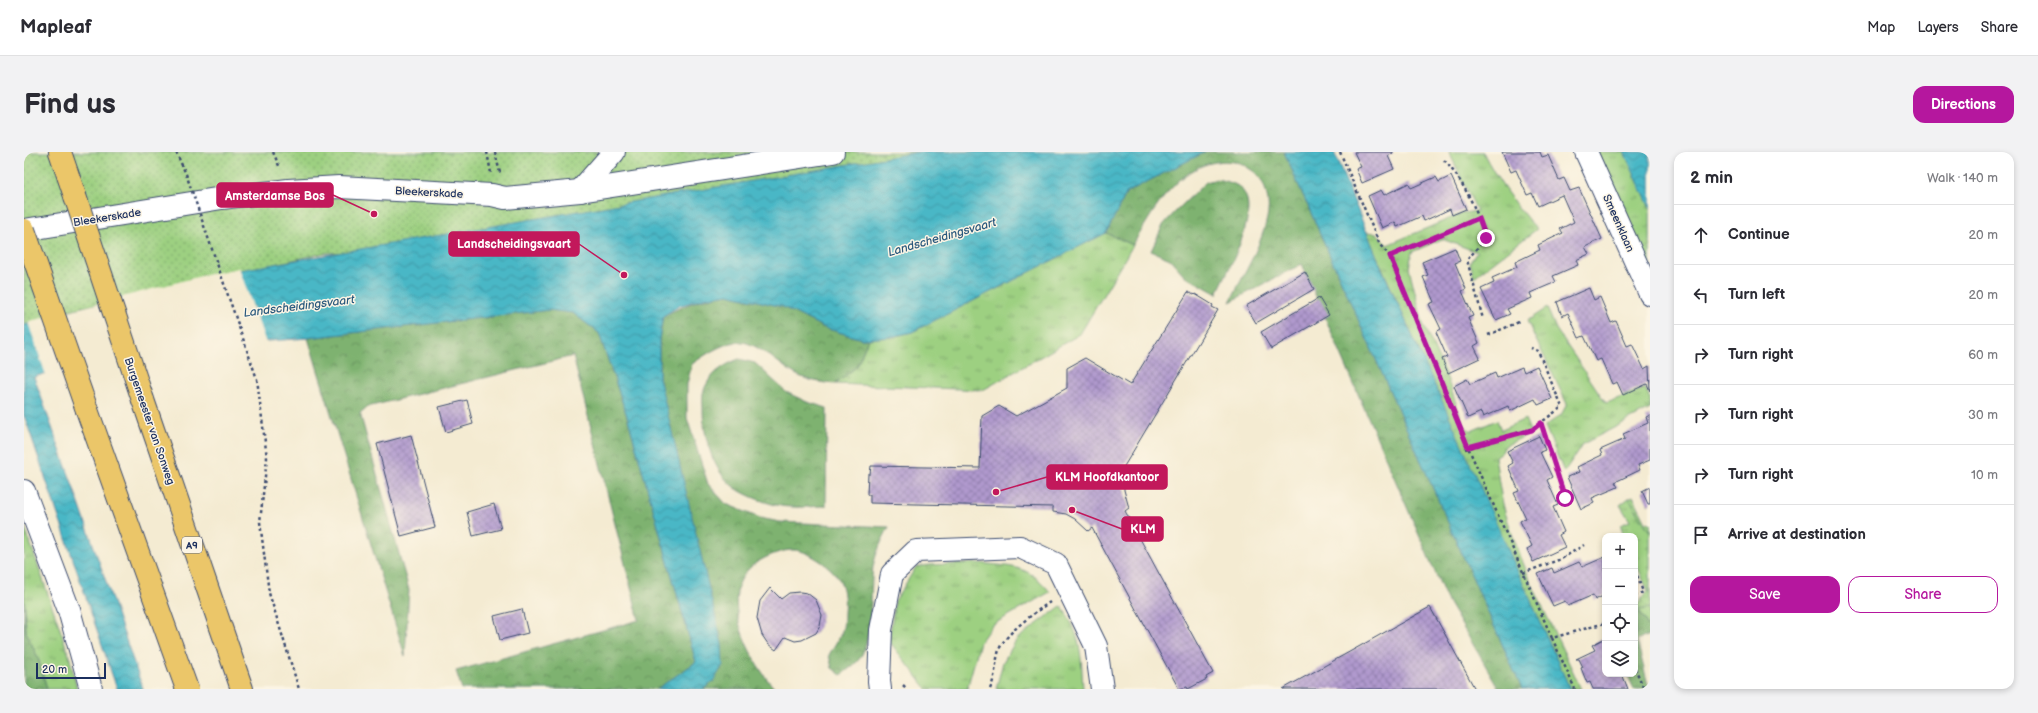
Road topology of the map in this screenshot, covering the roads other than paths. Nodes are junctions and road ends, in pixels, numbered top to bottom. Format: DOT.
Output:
graph roads {
  1 [pos="60,152"];
  2 [pos="614,152"];
  3 [pos="833,152"];
  4 [pos="1586,152"];
  5 [pos="580,191"];
  6 [pos="24,230"];
  7 [pos="1650,294"];
  8 [pos="24,491"];
  9 [pos="91,689"];
  10 [pos="187,689"];
  11 [pos="242,689"];
  12 [pos="880,689"];
  13 [pos="1102,689"];
  1 -- 11 [label="highway, Burgemeester van Sonweg / A9, bridge"];
  2 -- 5 [label="street"];
  3 -- 5 [label="street, Bleekerskade"];
  4 -- 7 [label="street, Smeenklaan"];
  5 -- 6 [label="street, Bleekerskade"];
  6 -- 10 [label="highway, bridge"];
  8 -- 9 [label="street"];
  12 -- 13 [label="street"];
}
